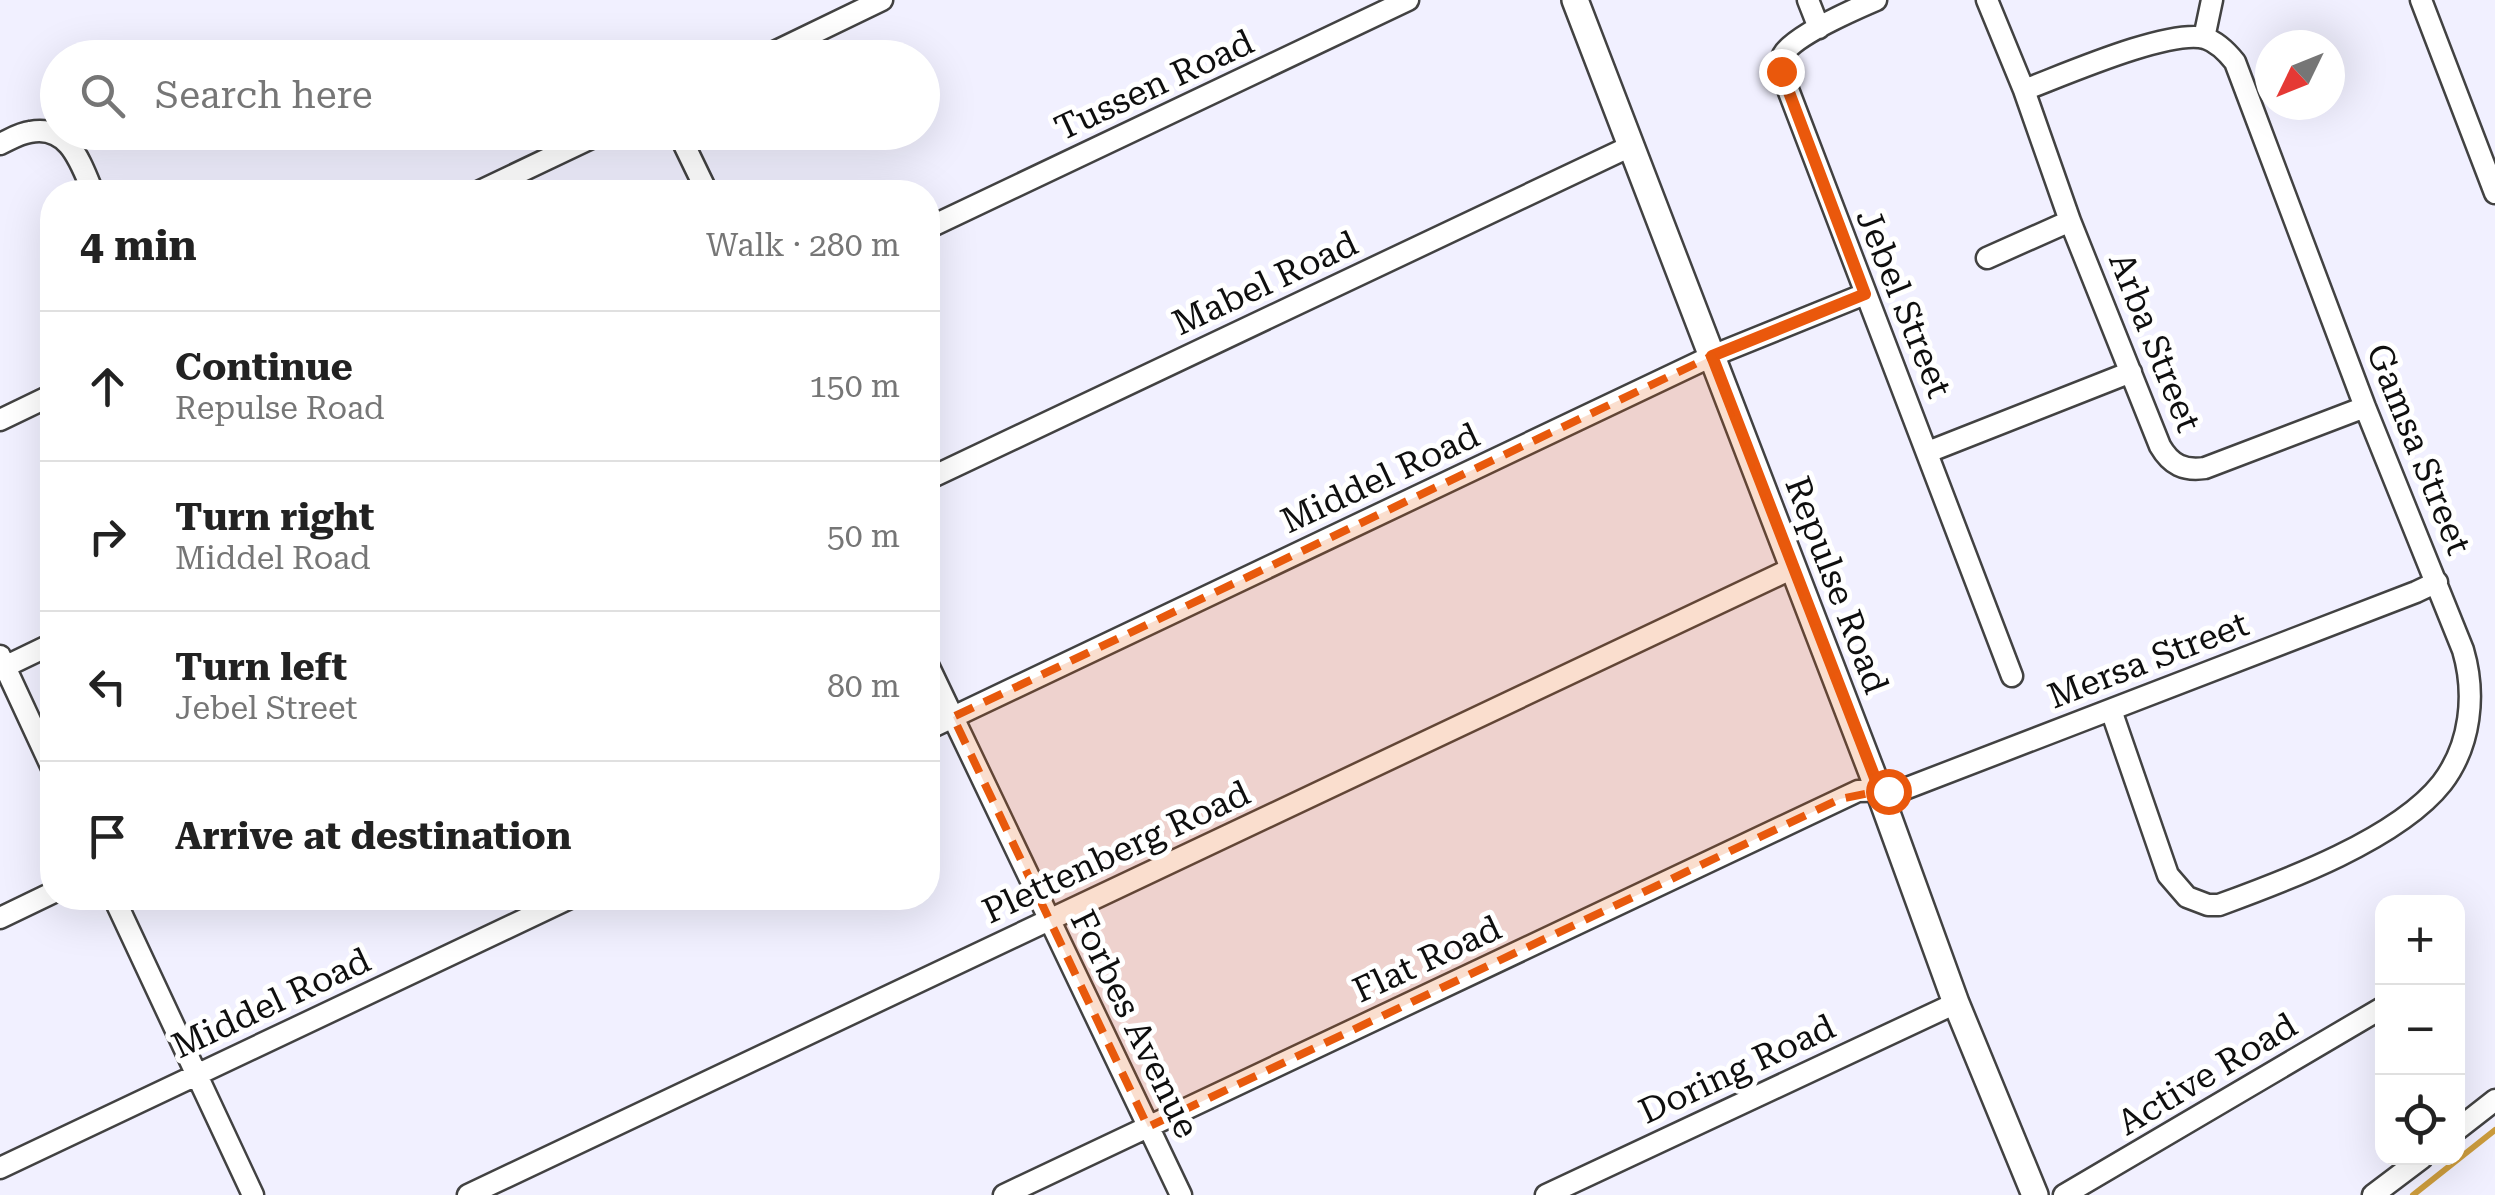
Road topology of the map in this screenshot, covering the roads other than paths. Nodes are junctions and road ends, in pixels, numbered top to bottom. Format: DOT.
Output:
graph roads {
  1 [pos="882,0"];
  2 [pos="1408,0"];
  3 [pos="1575,0"];
  4 [pos="1808,0"];
  5 [pos="1876,0"];
  6 [pos="1987,0"];
  7 [pos="2212,0"];
  8 [pos="2421,0"];
  9 [pos="1819,28"];
  10 [pos="2204,38"];
  11 [pos="799,40"];
  12 [pos="2024,90"];
  13 [pos="40,132"];
  14 [pos="2,138"];
  15 [pos="1631,146"];
  16 [pos="74,150"];
  17 [pos="566,150"];
  18 [pos="686,150"];
  19 [pos="88,180"];
  20 [pos="503,180"];
  21 [pos="700,180"];
  22 [pos="2495,192"];
  23 [pos="2070,221"];
  24 [pos="940,222"];
  25 [pos="1987,258"];
  26 [pos="1865,294"];
  27 [pos="1712,356"];
  28 [pos="2130,372"];
  29 [pos="40,401"];
  30 [pos="2365,407"];
  31 [pos="0,420"];
  32 [pos="1928,452"];
  33 [pos="940,473"];
  34 [pos="1793,568"];
  35 [pos="2437,582"];
  36 [pos="40,649"];
  37 [pos="2,664"];
  38 [pos="2012,676"];
  39 [pos="940,690"];
  40 [pos="2111,710"];
  41 [pos="952,717"];
  42 [pos="940,723"];
  43 [pos="40,743"];
  44 [pos="1880,791"];
  45 [pos="40,899"];
  46 [pos="120,910"];
  47 [pos="545,910"];
  48 [pos="0,918"];
  49 [pos="1049,920"];
  50 [pos="1956,1003"];
  51 [pos="2375,1012"];
  52 [pos="197,1074"];
  53 [pos="2495,1100"];
  54 [pos="2465,1124"];
  55 [pos="1148,1127"];
  56 [pos="2413,1165"];
  57 [pos="0,1168"];
  58 [pos="253,1195"];
  59 [pos="468,1195"];
  60 [pos="1004,1195"];
  61 [pos="1180,1195"];
  62 [pos="1546,1195"];
  63 [pos="2035,1195"];
  64 [pos="2064,1195"];
  65 [pos="2374,1195"];
  1 -- 11 [label="street"];
  2 -- 24 [label="street, Tussen Road"];
  3 -- 15 [label="street, Repulse Road"];
  4 -- 9 [label="street"];
  5 -- 9 [label="street, Jebel Street"];
  6 -- 12 [label="street, Arba Street"];
  7 -- 10 [label="street"];
  8 -- 22 [label="street"];
  9 -- 26 [label="street, Jebel Street"];
  10 -- 12 [label="street"];
  10 -- 30 [label="street, Gamsa Street"];
  12 -- 23 [label="street, Arba Street"];
  13 -- 14 [label="street"];
  15 -- 27 [label="street, Repulse Road"];
  15 -- 33 [label="street, Mabel Road"];
  16 -- 19 [label="street"];
  17 -- 20 [label="street"];
  18 -- 21 [label="street"];
  23 -- 25 [label="street, Arba Street"];
  23 -- 28 [label="street, Arba Street"];
  26 -- 27 [label="street, Middel Road"];
  26 -- 32 [label="street, Jebel Street"];
  27 -- 34 [label="street, Repulse Road"];
  27 -- 41 [label="street, Middel Road"];
  28 -- 30 [label="street, Arba Street"];
  28 -- 32 [label="street"];
  29 -- 31 [label="street"];
  30 -- 35 [label="street, Gamsa Street"];
  32 -- 38 [label="street, Jebel Street"];
  34 -- 44 [label="street, Repulse Road"];
  34 -- 49 [label="street, Plettenberg Road"];
  35 -- 40 [label="street, Mersa Street"];
  35 -- 40 [label="street, Gamsa Street"];
  36 -- 37 [label="street"];
  37 -- 43 [label="street"];
  39 -- 41 [label="street, Forbes Avenue"];
  40 -- 44 [label="street, Mersa Street"];
  41 -- 42 [label="street, Middel Road"];
  41 -- 49 [label="street, Forbes Avenue"];
  44 -- 50 [label="street, Repulse Road"];
  44 -- 55 [label="street, Flat Road"];
  45 -- 48 [label="street"];
  46 -- 52 [label="street"];
  47 -- 52 [label="street, Middel Road"];
  49 -- 55 [label="street, Forbes Avenue"];
  49 -- 59 [label="street, Plettenberg Road"];
  50 -- 62 [label="street, Doring Road"];
  50 -- 63 [label="street, Repulse Road"];
  51 -- 64 [label="street, Active Road"];
  52 -- 57 [label="street, Middel Road"];
  52 -- 58 [label="street"];
  53 -- 54 [label="street"];
  55 -- 60 [label="street, Flat Road"];
  55 -- 61 [label="street, Forbes Avenue"];
  56 -- 65 [label="street"];
}
